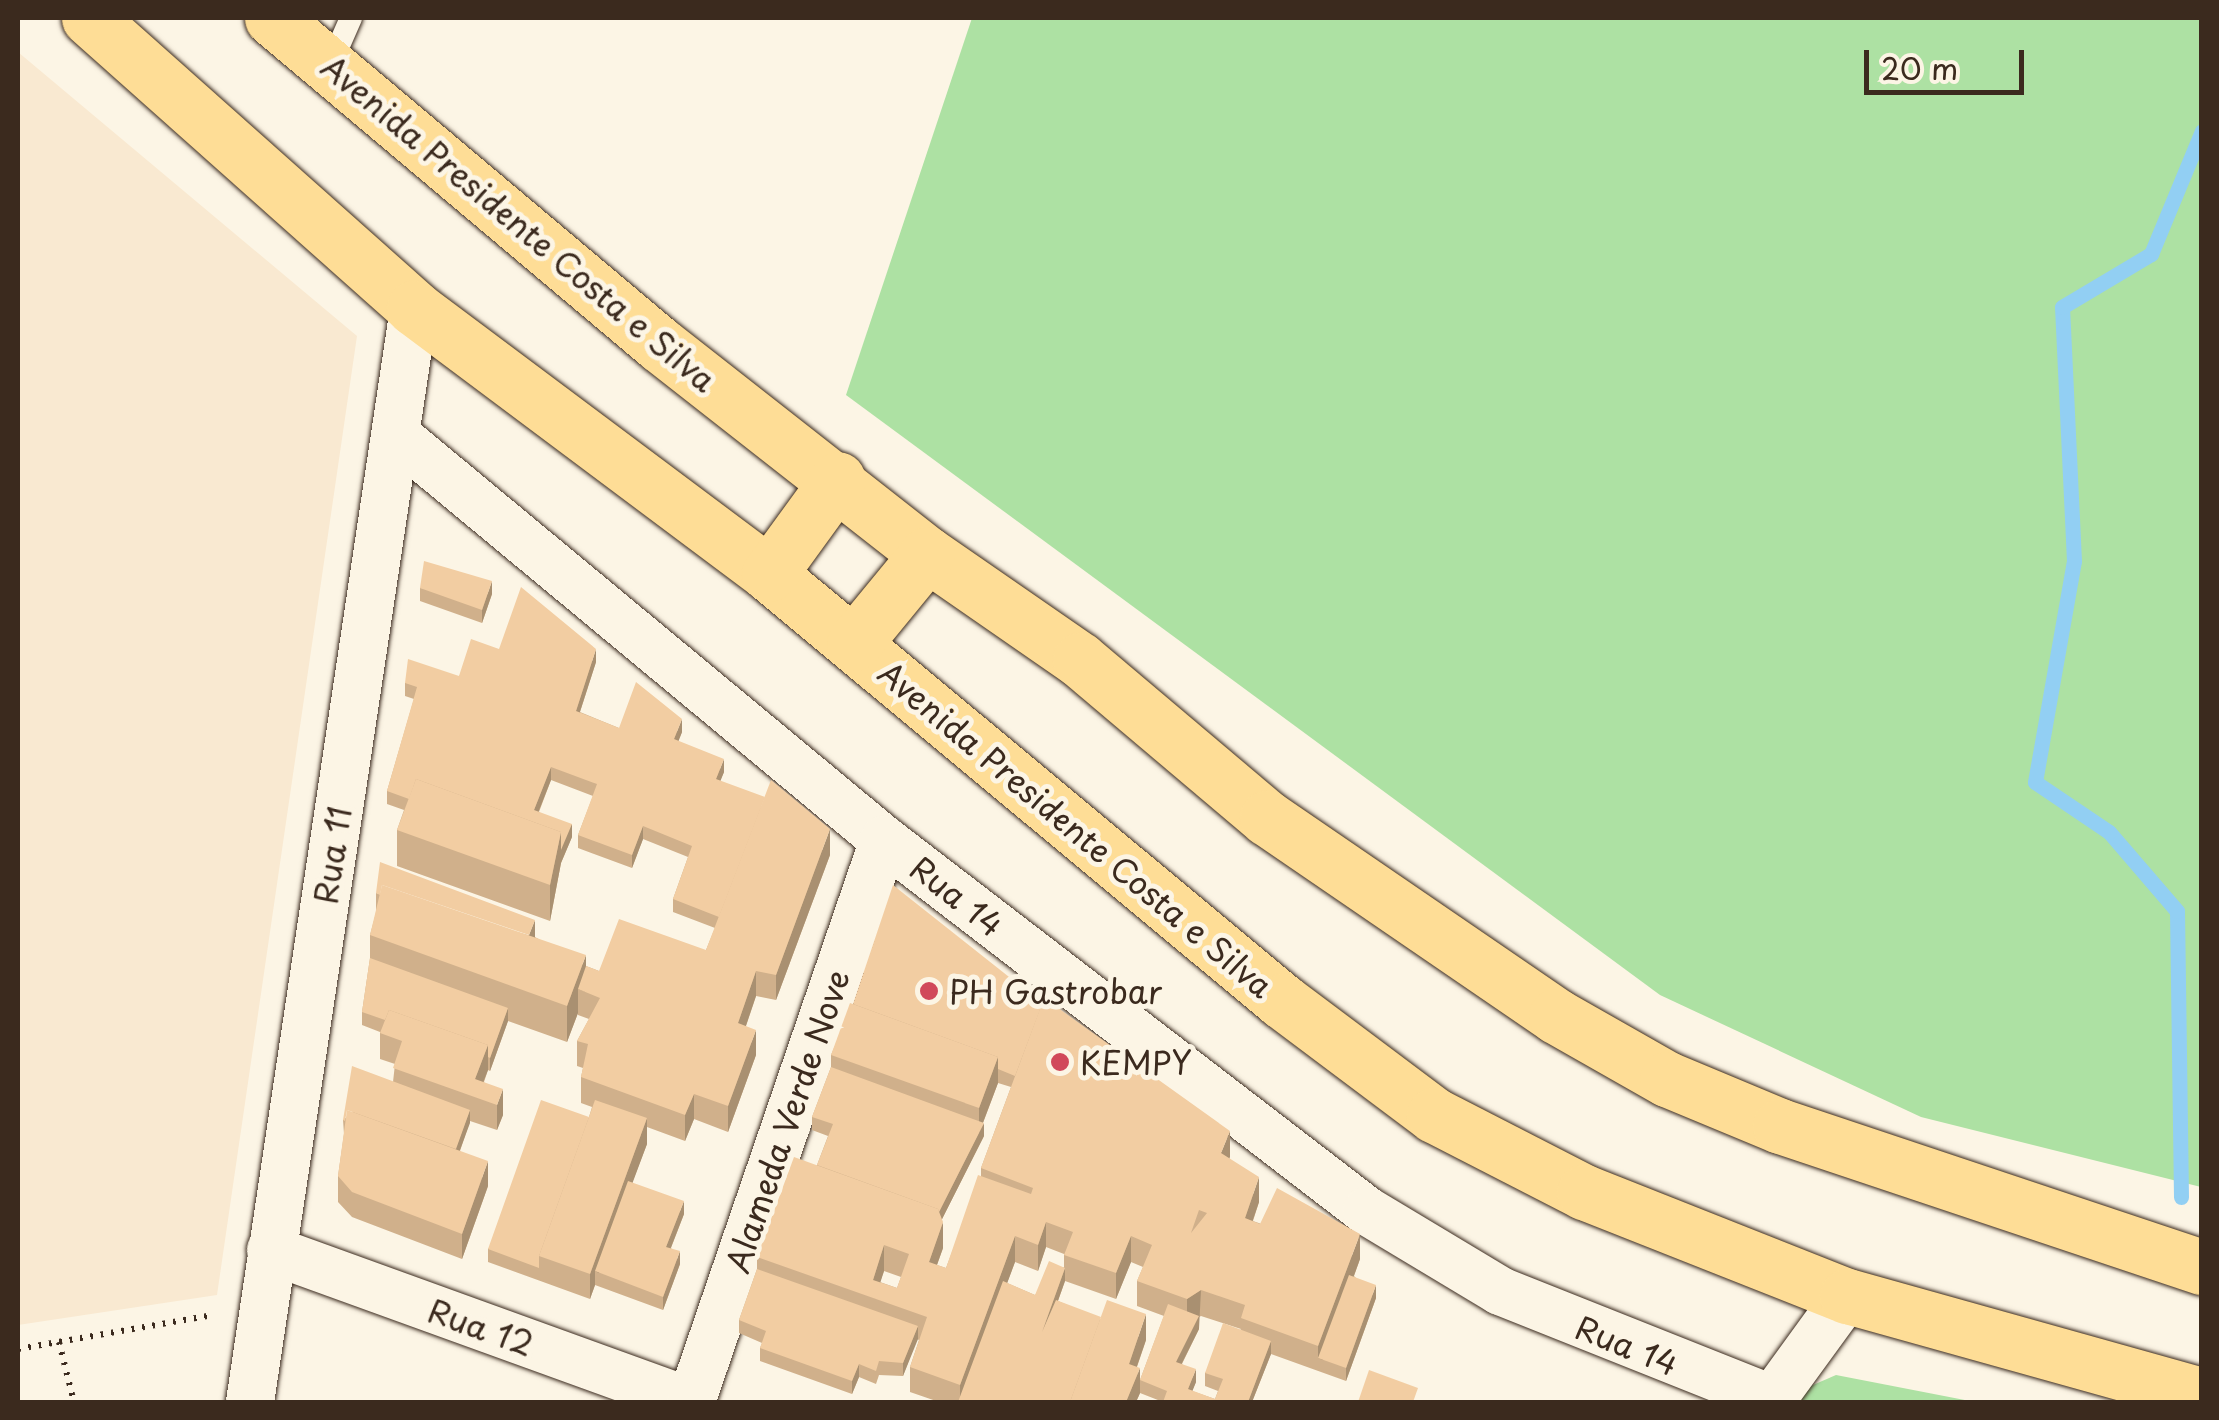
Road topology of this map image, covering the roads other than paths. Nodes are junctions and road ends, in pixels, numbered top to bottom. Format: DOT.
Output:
graph roads {
  1 [pos="89,18"];
  2 [pos="272,18"];
  3 [pos="340,42"];
  4 [pos="414,308"];
  5 [pos="397,436"];
  6 [pos="838,479"];
  7 [pos="927,554"];
  8 [pos="768,574"];
  9 [pos="854,643"];
  10 [pos="884,840"];
  11 [pos="272,1250"];
  12 [pos="2202,1267"];
  13 [pos="1848,1296"];
  14 [pos="2202,1396"];
  15 [pos="1771,1401"];
  16 [pos="250,1402"];
  17 [pos="691,1402"];
  1 -- 4 [label="main road, Avenida Presidente Costa e Silva"];
  2 -- 3 [label="main road, Avenida Presidente Costa e Silva"];
  3 -- 6 [label="main road, Avenida Presidente Costa e Silva"];
  4 -- 5 [label="street, Rua 11"];
  4 -- 8 [label="main road, Avenida Presidente Costa e Silva"];
  5 -- 10 [label="street, Rua 14"];
  5 -- 11 [label="street, Rua 11"];
  6 -- 7 [label="main road, Avenida Presidente Costa e Silva"];
  6 -- 8 [label="main road"];
  7 -- 9 [label="main road"];
  7 -- 12 [label="main road, Avenida Presidente Costa e Silva"];
  8 -- 9 [label="main road, Avenida Presidente Costa e Silva"];
  9 -- 13 [label="main road, Avenida Presidente Costa e Silva"];
  10 -- 15 [label="street, Rua 14"];
  10 -- 17 [label="street, Alameda Verde Nove"];
  11 -- 16 [label="street, Rua 11"];
  11 -- 17 [label="street, Rua 12"];
  13 -- 14 [label="main road, Avenida Presidente Costa e Silva"];
  13 -- 15 [label="street"];
}
